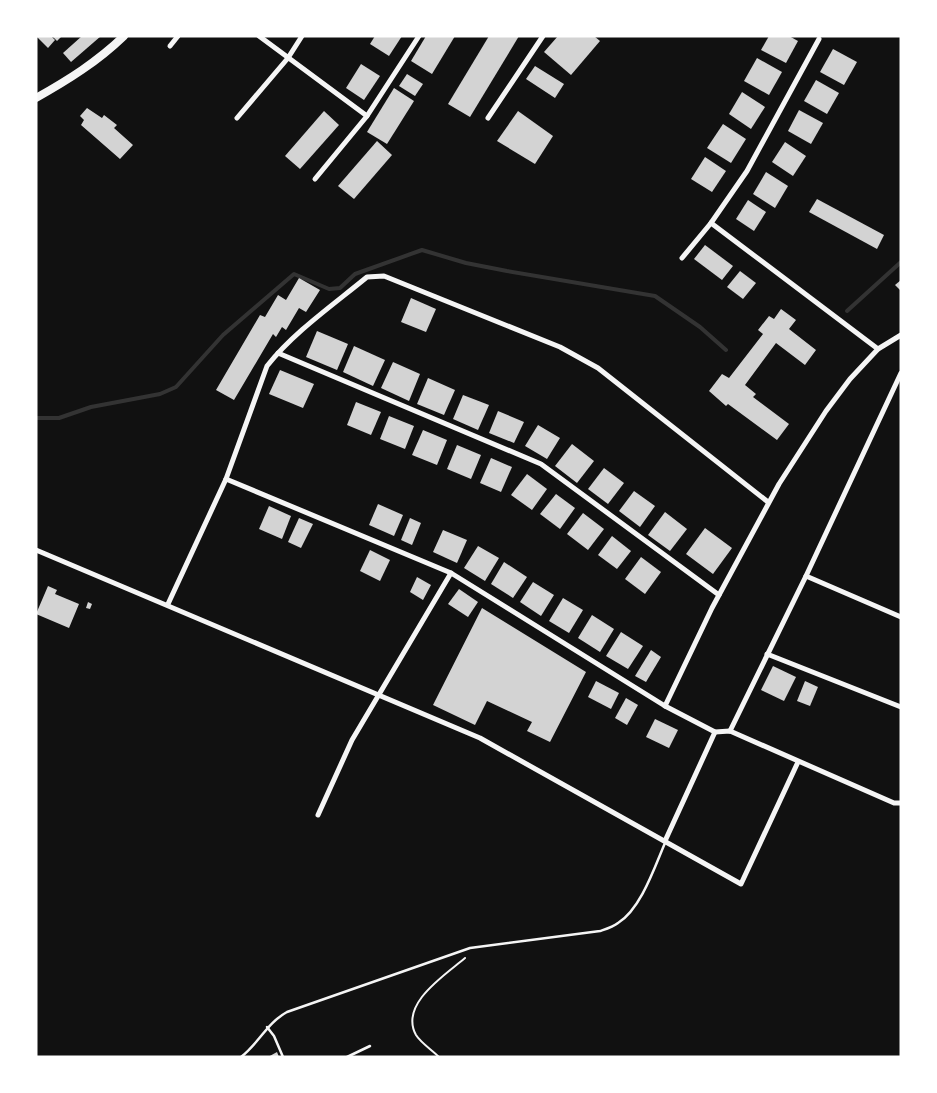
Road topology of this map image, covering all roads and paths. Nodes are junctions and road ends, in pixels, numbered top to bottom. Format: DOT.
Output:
graph roads {
  1 [pos="124,36"];
  2 [pos="178,36"];
  3 [pos="258,36"];
  4 [pos="302,36"];
  5 [pos="419,36"];
  6 [pos="543,36"];
  7 [pos="819,39"];
  8 [pos="170,46"];
  9 [pos="288,58"];
  10 [pos="36,98"];
  11 [pos="367,116"];
  12 [pos="237,118"];
  13 [pos="488,118"];
  14 [pos="315,179"];
  15 [pos="711,223"];
  16 [pos="682,258"];
  17 [pos="901,335"];
  18 [pos="878,349"];
  19 [pos="278,353"];
  20 [pos="901,373"];
  21 [pos="226,479"];
  22 [pos="768,502"];
  23 [pos="36,550"];
  24 [pos="451,573"];
  25 [pos="806,576"];
  26 [pos="719,595"];
  27 [pos="168,604"];
  28 [pos="901,617"];
  29 [pos="767,654"];
  30 [pos="378,694"];
  31 [pos="665,706"];
  32 [pos="901,707"];
  33 [pos="730,731"];
  34 [pos="715,732"];
  35 [pos="798,762"];
  36 [pos="901,803"];
  37 [pos="318,815"];
  38 [pos="665,841"];
  39 [pos="470,948"];
  40 [pos="267,1027"];
  41 [pos="370,1046"];
  42 [pos="241,1057"];
  43 [pos="283,1057"];
  44 [pos="347,1057"];
  45 [pos="439,1057"];
  1 -- 10 [label="main road"];
  2 -- 8 [label="street"];
  3 -- 9 [label="street"];
  4 -- 9 [label="street"];
  5 -- 11 [label="street"];
  6 -- 13 [label="street"];
  7 -- 15 [label="street"];
  9 -- 11 [label="street"];
  9 -- 12 [label="street"];
  11 -- 14 [label="street"];
  15 -- 16 [label="street"];
  15 -- 18 [label="street"];
  17 -- 18 [label="street"];
  18 -- 22 [label="street"];
  19 -- 21 [label="street"];
  19 -- 22 [label="street"];
  19 -- 26 [label="street"];
  20 -- 25 [label="street"];
  21 -- 24 [label="street"];
  21 -- 27 [label="street"];
  22 -- 26 [label="street"];
  23 -- 27 [label="street"];
  24 -- 30 [label="street"];
  24 -- 31 [label="street"];
  25 -- 28 [label="street"];
  25 -- 29 [label="street"];
  26 -- 31 [label="street"];
  27 -- 30 [label="street"];
  29 -- 32 [label="street"];
  29 -- 33 [label="street"];
  30 -- 37 [label="street"];
  30 -- 38 [label="street"];
  31 -- 34 [label="street"];
  33 -- 34 [label="street"];
  33 -- 35 [label="street"];
  34 -- 38 [label="street"];
  35 -- 36 [label="street"];
  35 -- 38 [label="street"];
  38 -- 39 [label="lane"];
  39 -- 40 [label="lane"];
  39 -- 45 [label="path"];
  40 -- 42 [label="lane"];
  40 -- 43 [label="lane"];
  41 -- 44 [label="lane"];
}
